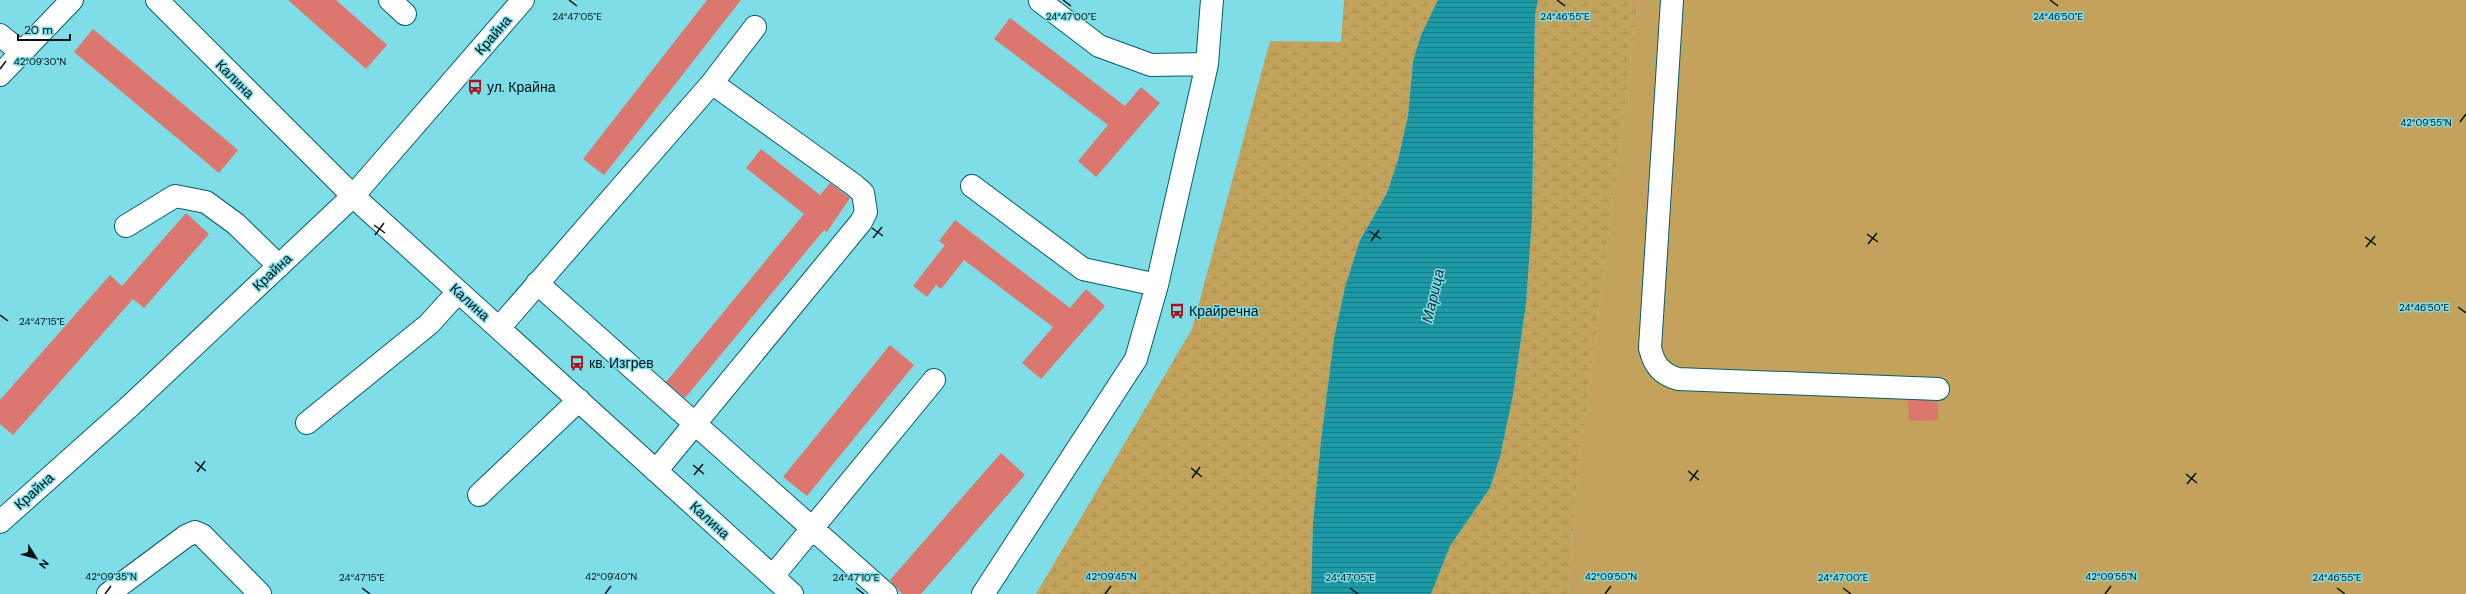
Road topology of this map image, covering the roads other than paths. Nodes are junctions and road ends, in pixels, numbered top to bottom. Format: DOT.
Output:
graph roads {
  1 [pos="72,0"];
  2 [pos="157,0"];
  3 [pos="523,0"];
  4 [pos="1212,0"];
  5 [pos="1672,0"];
  6 [pos="1040,1"];
  7 [pos="755,27"];
  8 [pos="0,35"];
  9 [pos="18,56"];
  10 [pos="1207,64"];
  11 [pos="0,74"];
  12 [pos="712,83"];
  13 [pos="972,186"];
  14 [pos="353,196"];
  15 [pos="126,226"];
  16 [pos="278,266"];
  17 [pos="537,283"];
  18 [pos="1157,285"];
  19 [pos="458,292"];
  20 [pos="499,328"];
  21 [pos="934,380"];
  22 [pos="1938,389"];
  23 [pos="579,400"];
  24 [pos="307,423"];
  25 [pos="695,424"];
  26 [pos="656,471"];
  27 [pos="479,495"];
  28 [pos="0,522"];
  29 [pos="813,528"];
  30 [pos="772,576"];
  31 [pos="117,591"];
  32 [pos="260,594"];
  33 [pos="792,594"];
  34 [pos="886,594"];
  35 [pos="983,594"];
  1 -- 9 [label="street"];
  2 -- 14 [label="street, Калина"];
  3 -- 14 [label="street, Крайна"];
  4 -- 10 [label="street"];
  5 -- 22 [label="street"];
  6 -- 10 [label="street"];
  7 -- 12 [label="street"];
  8 -- 9 [label="street"];
  9 -- 11 [label="street"];
  10 -- 18 [label="street"];
  12 -- 17 [label="street"];
  12 -- 25 [label="street"];
  13 -- 18 [label="street"];
  14 -- 16 [label="street, Крайна"];
  14 -- 19 [label="street, Калина"];
  15 -- 16 [label="street"];
  16 -- 28 [label="street, Крайна"];
  17 -- 20 [label="street"];
  17 -- 25 [label="street"];
  18 -- 35 [label="street"];
  19 -- 20 [label="street, Калина"];
  19 -- 24 [label="street"];
  20 -- 23 [label="street, Калина"];
  21 -- 29 [label="street"];
  23 -- 26 [label="street, Калина"];
  23 -- 27 [label="street"];
  25 -- 26 [label="street"];
  25 -- 29 [label="street"];
  26 -- 30 [label="street, Калина"];
  29 -- 30 [label="street"];
  29 -- 34 [label="street"];
  30 -- 33 [label="street, Калина"];
  31 -- 32 [label="street"];
}
